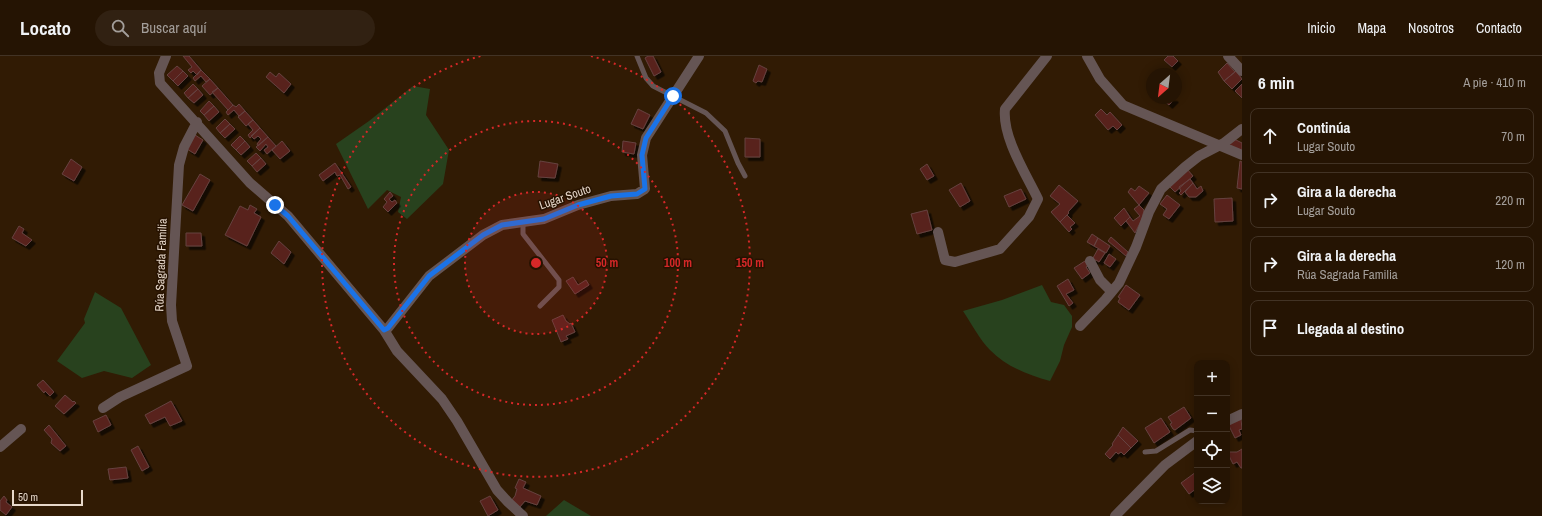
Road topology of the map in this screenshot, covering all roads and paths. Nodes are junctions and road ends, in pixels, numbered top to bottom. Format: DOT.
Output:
graph roads {
  1 [pos="166,56"];
  2 [pos="637,56"];
  3 [pos="699,56"];
  4 [pos="1047,56"];
  5 [pos="1086,56"];
  6 [pos="1228,56"];
  7 [pos="1242,71"];
  8 [pos="673,96"];
  9 [pos="197,122"];
  10 [pos="1242,129"];
  11 [pos="1218,146"];
  12 [pos="1242,155"];
  13 [pos="745,176"];
  14 [pos="523,223"];
  15 [pos="938,232"];
  16 [pos="1090,261"];
  17 [pos="1111,291"];
  18 [pos="540,306"];
  19 [pos="1080,326"];
  20 [pos="384,330"];
  21 [pos="103,408"];
  22 [pos="1242,414"];
  23 [pos="1230,420"];
  24 [pos="21,428"];
  25 [pos="1194,431"];
  26 [pos="1194,443"];
  27 [pos="0,447"];
  28 [pos="1145,452"];
  29 [pos="523,516"];
  30 [pos="1115,516"];
  1 -- 9 [label="street"];
  2 -- 8 [label="lane"];
  3 -- 8 [label="street, Lugar Souto"];
  4 -- 15 [label="street"];
  5 -- 11 [label="street"];
  6 -- 7 [label="street"];
  8 -- 13 [label="lane"];
  8 -- 14 [label="street, Lugar Souto"];
  9 -- 20 [label="street"];
  9 -- 21 [label="street, Rúa Sagrada Familia"];
  10 -- 11 [label="street"];
  11 -- 12 [label="street"];
  11 -- 17 [label="street"];
  14 -- 18 [label="lane"];
  14 -- 20 [label="street, Lugar Souto"];
  16 -- 17 [label="street"];
  17 -- 19 [label="street"];
  20 -- 29 [label="street"];
  22 -- 23 [label="street"];
  24 -- 27 [label="street"];
  25 -- 28 [label="lane"];
  26 -- 30 [label="street"];
}
